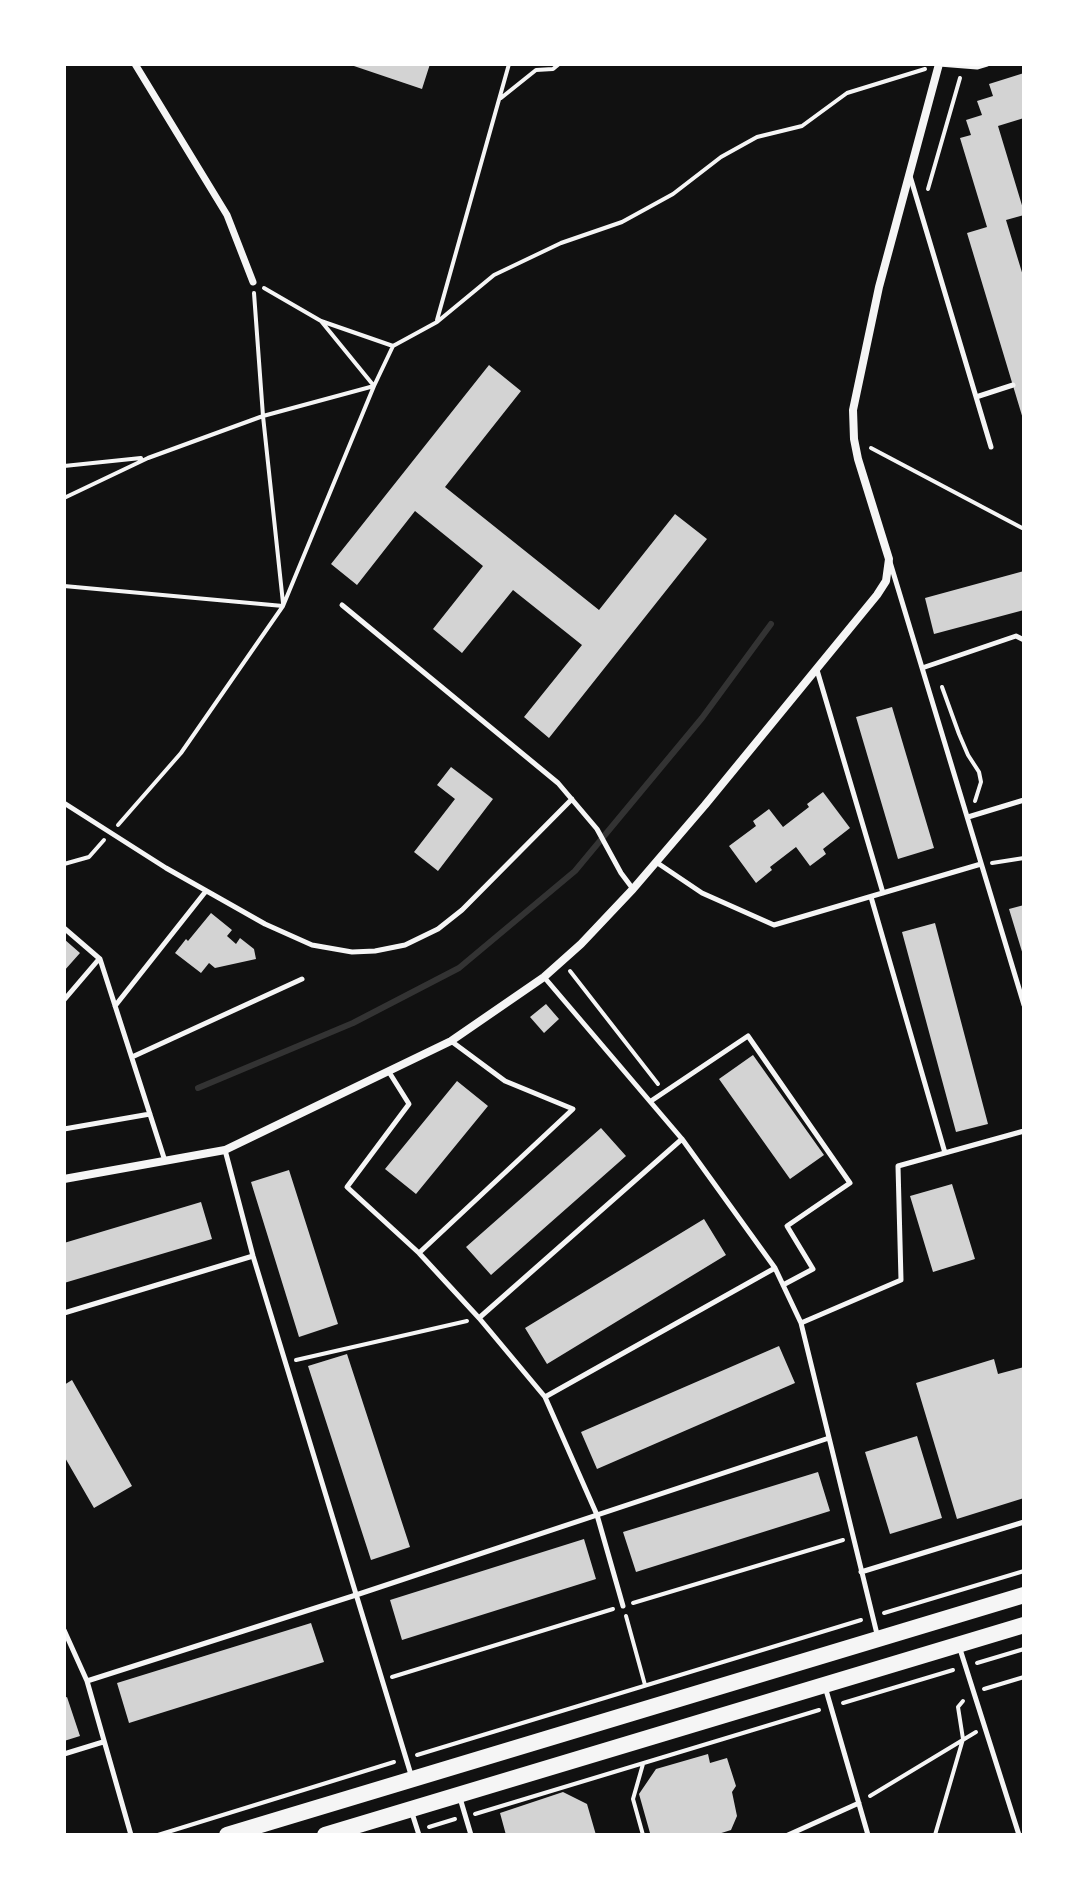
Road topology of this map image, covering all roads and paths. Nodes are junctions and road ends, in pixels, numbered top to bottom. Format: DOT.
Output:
graph roads {
  1 [pos="135,64"];
  2 [pos="509,64"];
  3 [pos="559,64"];
  4 [pos="939,64"];
  5 [pos="987,64"];
  6 [pos="963,66"];
  7 [pos="499,100"];
  8 [pos="910,175"];
  9 [pos="921,213"];
  10 [pos="253,282"];
  11 [pos="321,321"];
  12 [pos="437,322"];
  13 [pos="393,346"];
  14 [pos="1013,385"];
  15 [pos="374,386"];
  16 [pos="976,397"];
  17 [pos="263,416"];
  18 [pos="854,439"];
  19 [pos="991,447"];
  20 [pos="148,458"];
  21 [pos="64,466"];
  22 [pos="64,498"];
  23 [pos="1024,529"];
  24 [pos="889,559"];
  25 [pos="64,586"];
  26 [pos="342,605"];
  27 [pos="283,606"];
  28 [pos="1024,640"];
  29 [pos="922,668"];
  30 [pos="817,669"];
  31 [pos="572,799"];
  32 [pos="1024,800"];
  33 [pos="64,803"];
  34 [pos="967,817"];
  35 [pos="112,833"];
  36 [pos="1024,858"];
  37 [pos="656,862"];
  38 [pos="64,864"];
  39 [pos="981,864"];
  40 [pos="633,889"];
  41 [pos="206,891"];
  42 [pos="883,893"];
  43 [pos="871,897"];
  44 [pos="64,928"];
  45 [pos="100,959"];
  46 [pos="562,961"];
  47 [pos="544,977"];
  48 [pos="302,979"];
  49 [pos="64,1000"];
  50 [pos="1024,1005"];
  51 [pos="115,1006"];
  52 [pos="451,1041"];
  53 [pos="131,1057"];
  54 [pos="389,1072"];
  55 [pos="665,1092"];
  56 [pos="651,1101"];
  57 [pos="150,1114"];
  58 [pos="64,1129"];
  59 [pos="1024,1131"];
  60 [pos="682,1139"];
  61 [pos="225,1150"];
  62 [pos="945,1153"];
  63 [pos="165,1161"];
  64 [pos="64,1179"];
  65 [pos="419,1253"];
  66 [pos="253,1256"];
  67 [pos="775,1268"];
  68 [pos="783,1285"];
  69 [pos="64,1313"];
  70 [pos="479,1318"];
  71 [pos="801,1323"];
  72 [pos="286,1362"];
  73 [pos="545,1397"];
  74 [pos="829,1438"];
  75 [pos="597,1515"];
  76 [pos="1024,1522"];
  77 [pos="1024,1571"];
  78 [pos="861,1572"];
  79 [pos="356,1595"];
  80 [pos="1024,1595"];
  81 [pos="623,1606"];
  82 [pos="872,1617"];
  83 [pos="1024,1625"];
  84 [pos="64,1630"];
  85 [pos="879,1639"];
  86 [pos="959,1645"];
  87 [pos="845,1649"];
  88 [pos="1024,1649"];
  89 [pos="965,1667"];
  90 [pos="1024,1677"];
  91 [pos="87,1681"];
  92 [pos="646,1685"];
  93 [pos="825,1685"];
  94 [pos="974,1692"];
  95 [pos="831,1707"];
  96 [pos="985,1727"];
  97 [pos="963,1739"];
  98 [pos="103,1742"];
  99 [pos="64,1754"];
  100 [pos="406,1758"];
  101 [pos="643,1763"];
  102 [pos="412,1779"];
  103 [pos="459,1795"];
  104 [pos="859,1803"];
  105 [pos="411,1809"];
  106 [pos="466,1816"];
  107 [pos="418,1833"];
  108 [pos="131,1835"];
  109 [pos="158,1835"];
  110 [pos="227,1835"];
  111 [pos="325,1835"];
  112 [pos="471,1835"];
  113 [pos="643,1835"];
  114 [pos="788,1835"];
  115 [pos="868,1835"];
  116 [pos="935,1835"];
  117 [pos="1019,1835"];
  1 -- 10 [label="street"];
  2 -- 7 [label="path"];
  3 -- 7 [label="path"];
  4 -- 6 [label="lane"];
  4 -- 8 [label="street"];
  4 -- 12 [label="path"];
  5 -- 6 [label="lane"];
  6 -- 9 [label="path"];
  7 -- 12 [label="path"];
  8 -- 9 [label="lane"];
  8 -- 18 [label="street"];
  9 -- 16 [label="lane"];
  10 -- 11 [label="path"];
  10 -- 17 [label="path"];
  11 -- 13 [label="path"];
  11 -- 15 [label="path"];
  12 -- 13 [label="path"];
  13 -- 15 [label="path"];
  14 -- 16 [label="lane"];
  15 -- 17 [label="path"];
  15 -- 27 [label="path"];
  16 -- 19 [label="lane"];
  17 -- 20 [label="path"];
  17 -- 27 [label="path"];
  18 -- 23 [label="path"];
  18 -- 24 [label="street"];
  20 -- 21 [label="path"];
  20 -- 22 [label="path"];
  24 -- 29 [label="lane"];
  24 -- 30 [label="street"];
  25 -- 27 [label="path"];
  26 -- 31 [label="lane"];
  27 -- 35 [label="path"];
  28 -- 29 [label="lane"];
  29 -- 34 [label="lane"];
  29 -- 34 [label="path"];
  30 -- 37 [label="street"];
  30 -- 42 [label="lane"];
  31 -- 40 [label="lane"];
  31 -- 41 [label="lane"];
  32 -- 34 [label="lane"];
  33 -- 35 [label="lane"];
  34 -- 39 [label="lane"];
  35 -- 38 [label="path"];
  35 -- 41 [label="lane"];
  36 -- 39 [label="path"];
  37 -- 40 [label="street"];
  37 -- 43 [label="lane"];
  39 -- 42 [label="lane"];
  39 -- 50 [label="lane"];
  40 -- 46 [label="street"];
  41 -- 51 [label="lane"];
  42 -- 43 [label="lane"];
  43 -- 62 [label="lane"];
  44 -- 45 [label="lane"];
  45 -- 49 [label="lane"];
  45 -- 51 [label="lane"];
  46 -- 47 [label="street"];
  46 -- 55 [label="path"];
  47 -- 52 [label="street"];
  47 -- 56 [label="lane"];
  48 -- 53 [label="lane"];
  51 -- 53 [label="lane"];
  52 -- 54 [label="street"];
  52 -- 65 [label="lane"];
  53 -- 57 [label="lane"];
  54 -- 61 [label="street"];
  54 -- 65 [label="lane"];
  55 -- 56 [label="lane"];
  55 -- 68 [label="lane"];
  56 -- 60 [label="lane"];
  57 -- 58 [label="lane"];
  57 -- 63 [label="lane"];
  59 -- 62 [label="lane"];
  60 -- 67 [label="lane"];
  60 -- 70 [label="lane"];
  61 -- 63 [label="street"];
  61 -- 66 [label="lane"];
  62 -- 71 [label="lane"];
  63 -- 64 [label="street"];
  65 -- 70 [label="lane"];
  66 -- 69 [label="lane"];
  66 -- 72 [label="lane"];
  67 -- 68 [label="lane"];
  67 -- 73 [label="lane"];
  68 -- 71 [label="lane"];
  70 -- 72 [label="path"];
  70 -- 73 [label="lane"];
  71 -- 74 [label="lane"];
  72 -- 79 [label="lane"];
  73 -- 75 [label="lane"];
  74 -- 75 [label="lane"];
  74 -- 78 [label="lane"];
  75 -- 79 [label="lane"];
  75 -- 81 [label="lane"];
  76 -- 78 [label="lane"];
  77 -- 82 [label="path"];
  78 -- 82 [label="lane"];
  79 -- 91 [label="lane"];
  79 -- 100 [label="lane"];
  80 -- 85 [label="main road"];
  81 -- 92 [label="path"];
  82 -- 85 [label="lane"];
  82 -- 92 [label="path"];
  83 -- 86 [label="main road"];
  84 -- 91 [label="lane"];
  85 -- 87 [label="main road"];
  86 -- 89 [label="lane"];
  86 -- 93 [label="main road"];
  87 -- 93 [label="main road"];
  87 -- 102 [label="main road"];
  88 -- 89 [label="path"];
  89 -- 94 [label="lane"];
  89 -- 95 [label="path"];
  90 -- 94 [label="path"];
  91 -- 98 [label="lane"];
  92 -- 100 [label="path"];
  93 -- 95 [label="lane"];
  93 -- 103 [label="main road"];
  94 -- 96 [label="lane"];
  94 -- 97 [label="path"];
  95 -- 101 [label="path"];
  95 -- 104 [label="lane"];
  96 -- 97 [label="path"];
  96 -- 117 [label="lane"];
  97 -- 104 [label="path"];
  97 -- 116 [label="path"];
  98 -- 99 [label="lane"];
  98 -- 108 [label="lane"];
  100 -- 102 [label="lane"];
  100 -- 109 [label="path"];
  101 -- 106 [label="path"];
  101 -- 113 [label="path"];
  102 -- 110 [label="main road"];
  103 -- 105 [label="main road"];
  103 -- 106 [label="lane"];
  104 -- 114 [label="lane"];
  104 -- 115 [label="lane"];
  105 -- 107 [label="lane"];
  105 -- 111 [label="main road"];
  106 -- 107 [label="path"];
  106 -- 112 [label="lane"];
}
